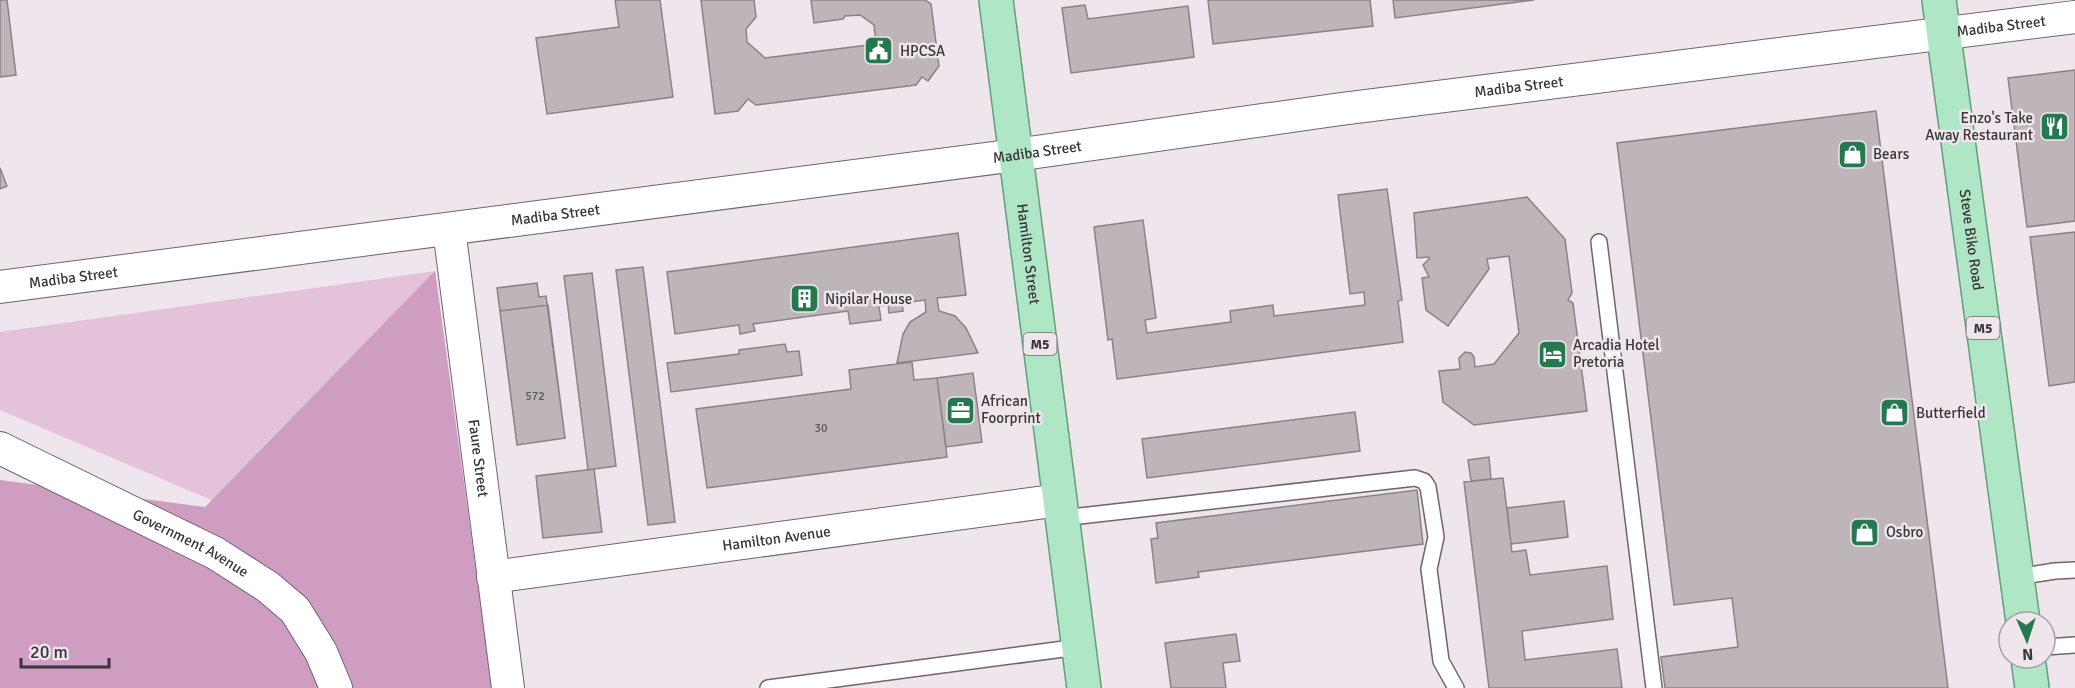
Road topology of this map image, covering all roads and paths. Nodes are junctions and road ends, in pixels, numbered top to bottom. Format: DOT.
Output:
graph roads {
  1 [pos="996,0"];
  2 [pos="1939,0"];
  3 [pos="2075,17"];
  4 [pos="1943,34"];
  5 [pos="1016,155"];
  6 [pos="449,229"];
  7 [pos="1599,242"];
  8 [pos="2,288"];
  9 [pos="0,448"];
  10 [pos="1061,509"];
  11 [pos="2075,570"];
  12 [pos="2017,576"];
  13 [pos="493,577"];
  14 [pos="2021,610"];
  15 [pos="2075,645"];
  16 [pos="2057,646"];
  17 [pos="1079,647"];
  18 [pos="2030,670"];
  19 [pos="336,688"];
  20 [pos="507,688"];
  21 [pos="768,688"];
  22 [pos="1084,688"];
  23 [pos="1456,688"];
  24 [pos="1654,688"];
  25 [pos="2032,688"];
  1 -- 5 [label="main road, Hamilton Street / M5"];
  2 -- 4 [label="main road, Steve Biko Road / M5"];
  3 -- 4 [label="street, Madiba Street"];
  4 -- 5 [label="street, Madiba Street"];
  4 -- 12 [label="main road, Steve Biko Road / M5"];
  5 -- 6 [label="street, Madiba Street"];
  5 -- 10 [label="main road, Hamilton Street / M5"];
  6 -- 8 [label="street, Madiba Street"];
  6 -- 13 [label="street, Faure Street"];
  7 -- 24 [label="lane"];
  9 -- 19 [label="street, Government Avenue"];
  10 -- 13 [label="street, Hamilton Avenue"];
  10 -- 17 [label="main road, Hamilton Street / M5"];
  10 -- 23 [label="lane"];
  11 -- 12 [label="lane"];
  12 -- 14 [label="main road, Steve Biko Road / M5"];
  13 -- 20 [label="street, Faure Street"];
  15 -- 16 [label="lane"];
  17 -- 21 [label="lane"];
  17 -- 22 [label="main road, Hamilton Street / M5"];
  18 -- 25 [label="main road"];
}
